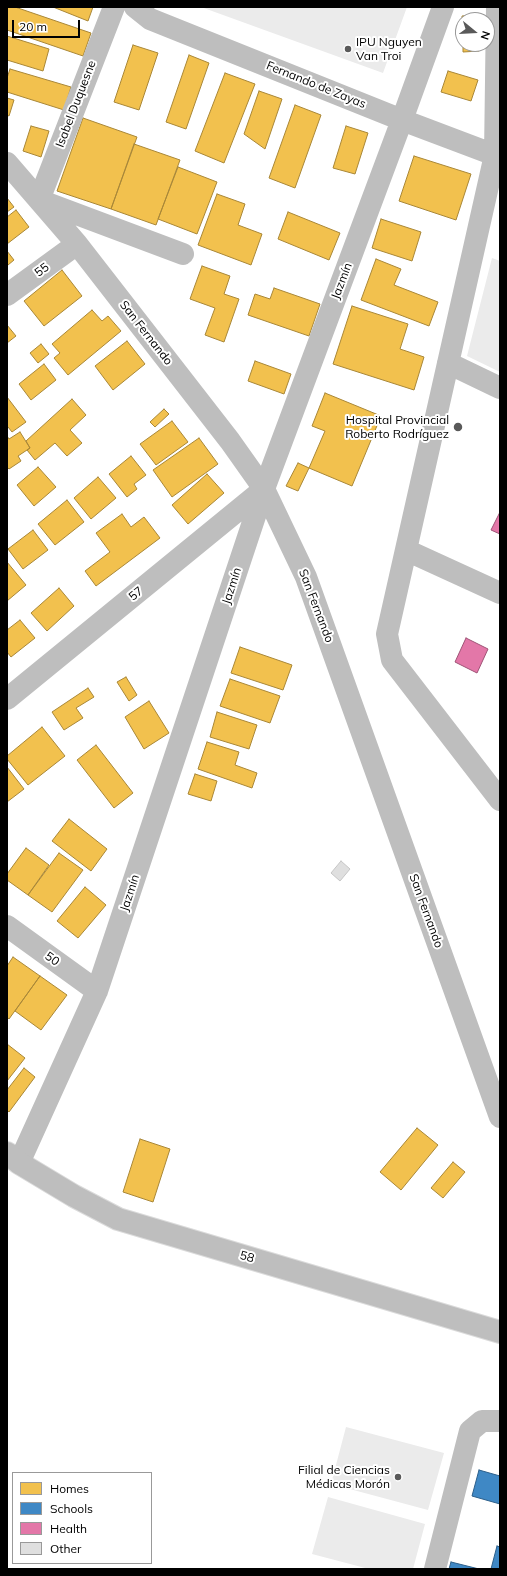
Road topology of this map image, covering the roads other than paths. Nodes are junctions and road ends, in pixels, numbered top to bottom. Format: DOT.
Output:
graph roads {
  1 [pos="114,7"];
  2 [pos="135,7"];
  3 [pos="442,7"];
  4 [pos="497,7"];
  5 [pos="402,120"];
  6 [pos="498,156"];
  7 [pos="7,163"];
  8 [pos="39,200"];
  9 [pos="77,244"];
  10 [pos="183,254"];
  11 [pos="7,295"];
  12 [pos="448,363"];
  13 [pos="500,388"];
  14 [pos="264,489"];
  15 [pos="406,550"];
  16 [pos="500,593"];
  17 [pos="7,700"];
  18 [pos="500,800"];
  19 [pos="7,926"];
  20 [pos="97,991"];
  21 [pos="500,1117"];
  22 [pos="13,1158"];
  23 [pos="500,1332"];
  24 [pos="500,1421"];
  25 [pos="435,1569"];
  1 -- 8 [label="street, Isabel Duquesne"];
  2 -- 5 [label="street, Fernando de Zayas"];
  3 -- 5 [label="street, Jazmín"];
  4 -- 6 [label="street"];
  5 -- 6 [label="street, Fernando de Zayas"];
  5 -- 14 [label="street, Jazmín"];
  6 -- 12 [label="street"];
  7 -- 8 [label="street, San Fernando"];
  8 -- 9 [label="street, San Fernando"];
  8 -- 10 [label="street"];
  9 -- 11 [label="street, 55"];
  9 -- 14 [label="street, San Fernando"];
  12 -- 13 [label="street"];
  12 -- 15 [label="street"];
  14 -- 17 [label="street, 57"];
  14 -- 20 [label="street, Jazmín"];
  14 -- 21 [label="street, San Fernando"];
  15 -- 16 [label="street"];
  15 -- 18 [label="street"];
  19 -- 20 [label="street, 50"];
  20 -- 22 [label="street, Jazmín"];
  22 -- 23 [label="street, 58"];
  24 -- 25 [label="street"];
}
